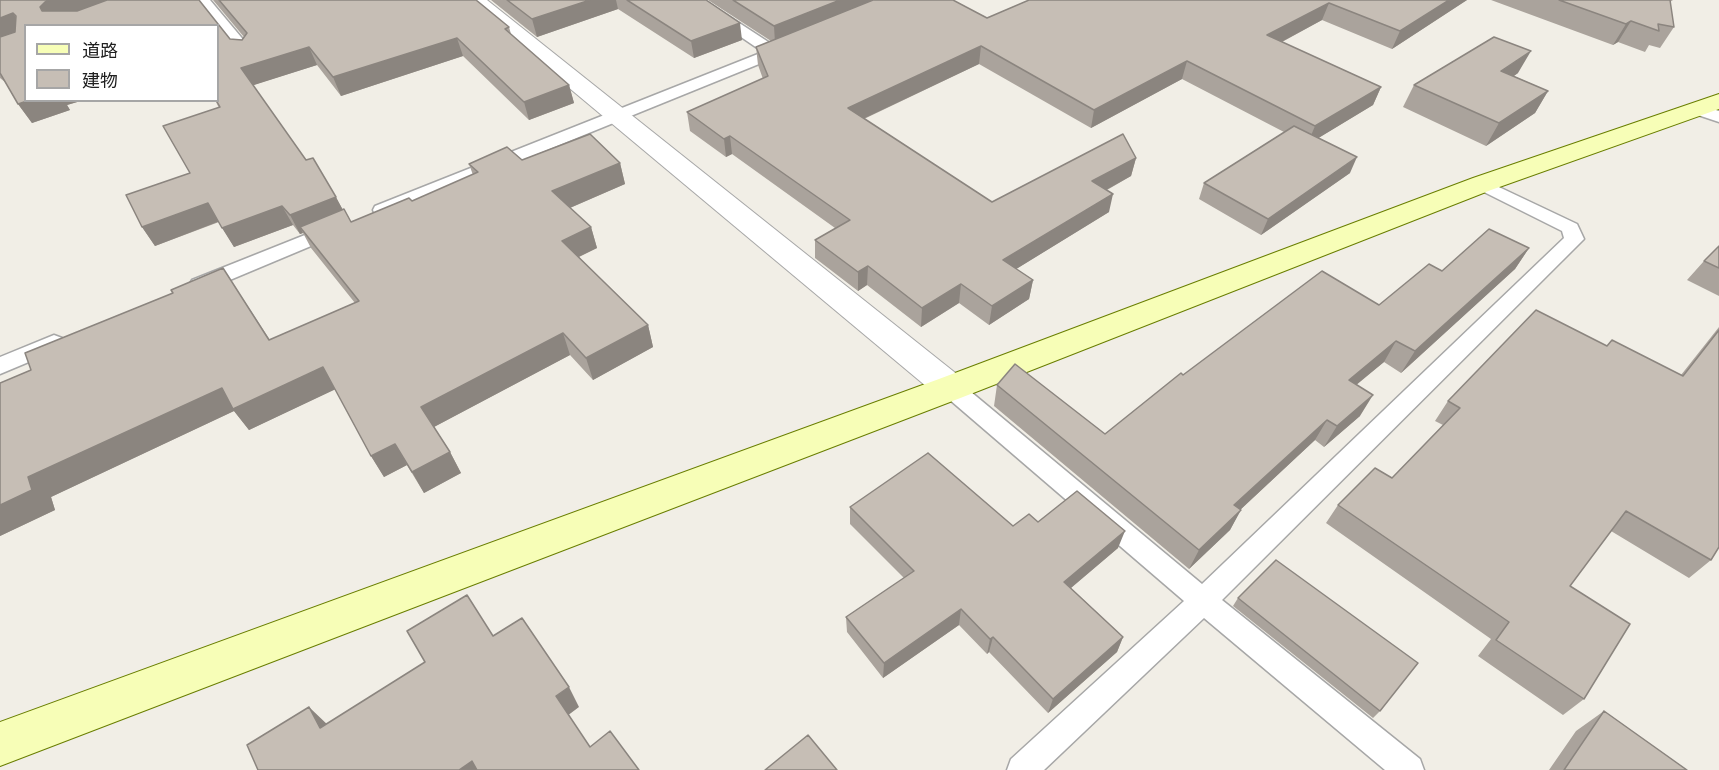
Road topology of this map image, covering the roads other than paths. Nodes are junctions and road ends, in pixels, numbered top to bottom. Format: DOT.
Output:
graph roads {
  1 [pos="202,0"];
  2 [pos="474,0"];
  3 [pos="694,0"];
  4 [pos="807,39"];
  5 [pos="246,52"];
  6 [pos="774,52"];
  7 [pos="1712,109"];
  8 [pos="615,115"];
  9 [pos="1482,184"];
  10 [pos="187,290"];
  11 [pos="66,339"];
  12 [pos="0,366"];
  13 [pos="951,388"];
  14 [pos="1203,601"];
  15 [pos="0,744"];
  16 [pos="1022,770"];
  17 [pos="1409,770"];
  1 -- 5 [label="lane"];
  2 -- 8 [label="street"];
  3 -- 6 [label="lane"];
  4 -- 6 [label="lane"];
  6 -- 8 [label="lane"];
  7 -- 9 [label="street"];
  8 -- 10 [label="lane"];
  8 -- 13 [label="street"];
  9 -- 13 [label="street"];
  9 -- 14 [label="lane"];
  11 -- 12 [label="lane"];
  13 -- 14 [label="lane"];
  13 -- 15 [label="street"];
  14 -- 16 [label="lane"];
  14 -- 17 [label="lane"];
}
